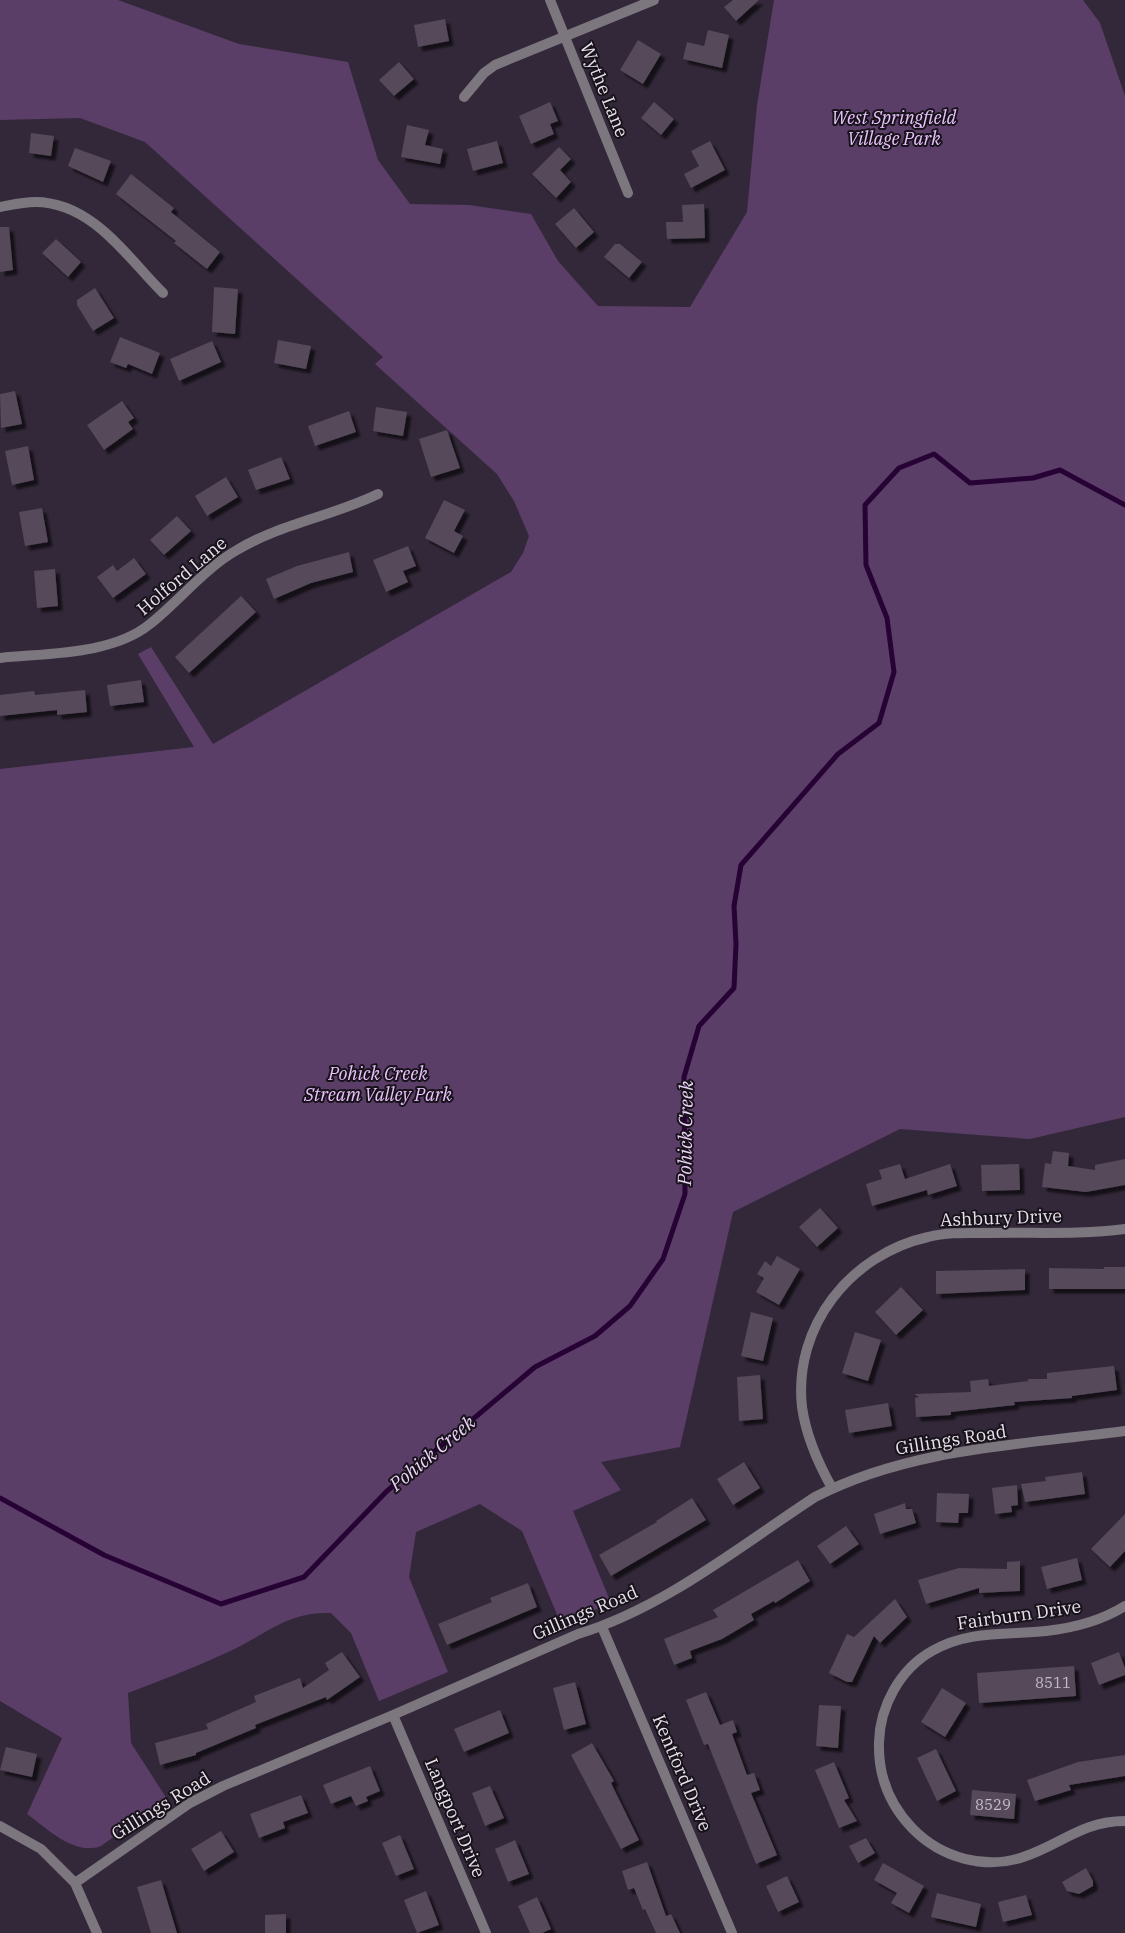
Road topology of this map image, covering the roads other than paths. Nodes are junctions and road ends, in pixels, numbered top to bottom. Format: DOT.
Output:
graph roads {
  1 [pos="550,0"];
  2 [pos="654,0"];
  3 [pos="564,36"];
  4 [pos="464,97"];
  5 [pos="628,193"];
  6 [pos="0,207"];
  7 [pos="163,293"];
  8 [pos="378,494"];
  9 [pos="0,655"];
  10 [pos="1125,1229"];
  11 [pos="1125,1432"];
  12 [pos="832,1488"];
  13 [pos="1125,1606"];
  14 [pos="602,1626"];
  15 [pos="393,1715"];
  16 [pos="1125,1821"];
  17 [pos="0,1826"];
  18 [pos="75,1883"];
  19 [pos="97,1933"];
  20 [pos="486,1933"];
  21 [pos="732,1933"];
  1 -- 3 [label="street, Wythe Lane"];
  2 -- 3 [label="street"];
  3 -- 4 [label="street"];
  3 -- 5 [label="street, Wythe Lane"];
  6 -- 7 [label="street"];
  8 -- 9 [label="street, Holford Lane"];
  10 -- 12 [label="street, Ashbury Drive"];
  11 -- 12 [label="street, Gillings Road"];
  12 -- 14 [label="street, Gillings Road"];
  13 -- 16 [label="street, Fairburn Drive"];
  14 -- 15 [label="street, Gillings Road"];
  14 -- 21 [label="street, Kentford Drive"];
  15 -- 18 [label="street, Gillings Road"];
  15 -- 20 [label="street, Langport Drive"];
  17 -- 18 [label="street"];
  18 -- 19 [label="street"];
}
